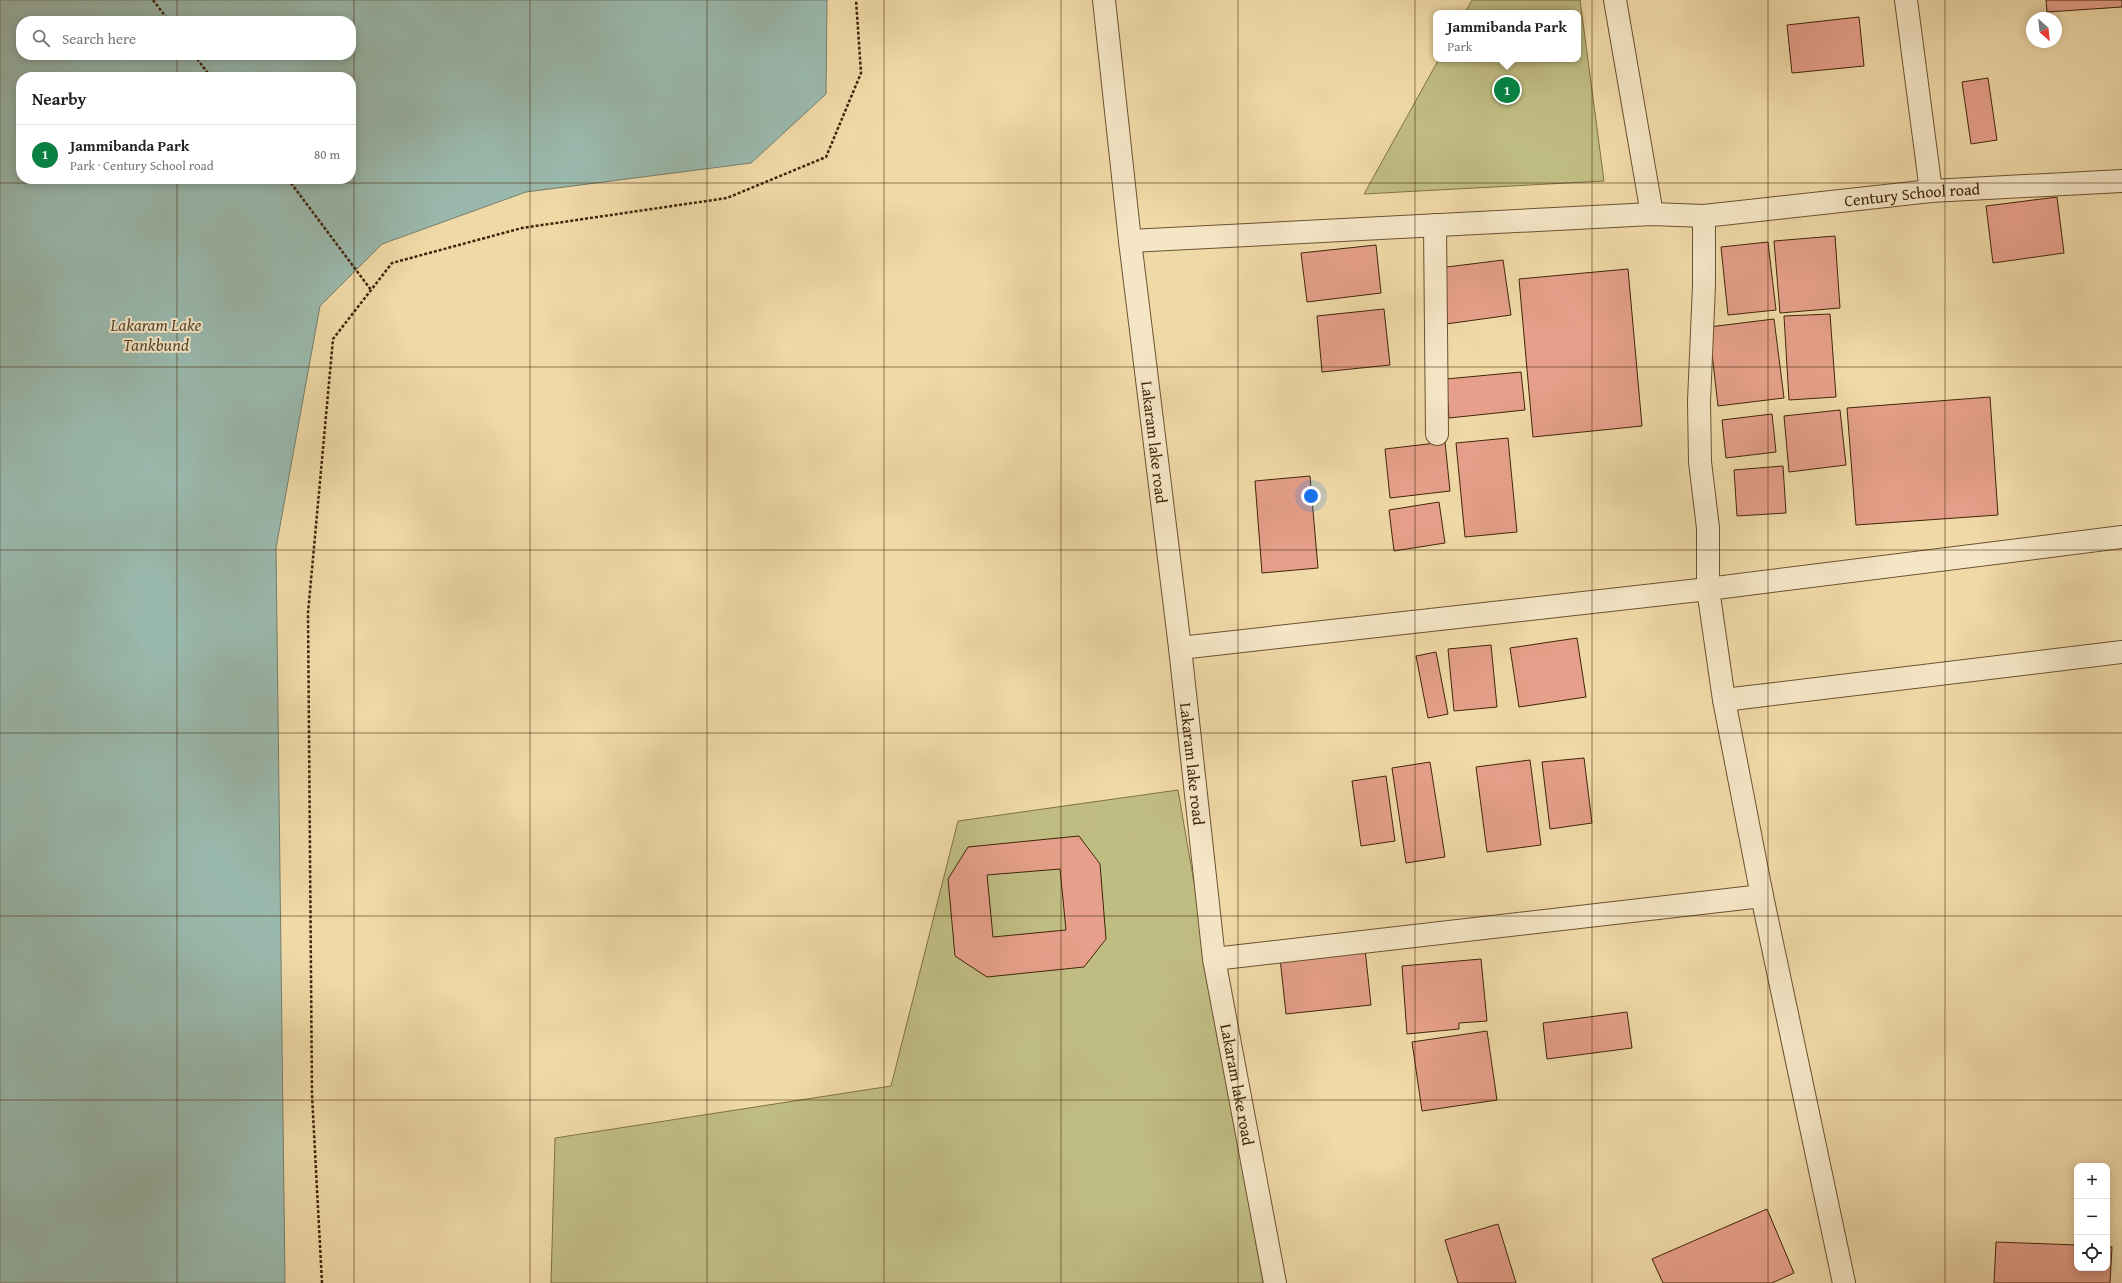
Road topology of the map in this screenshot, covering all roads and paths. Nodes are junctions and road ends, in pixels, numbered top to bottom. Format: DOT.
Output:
graph roads {
  1 [pos="153,0"];
  2 [pos="856,0"];
  3 [pos="1104,0"];
  4 [pos="1614,0"];
  5 [pos="1906,0"];
  6 [pos="165,16"];
  7 [pos="198,60"];
  8 [pos="207,72"];
  9 [pos="2122,181"];
  10 [pos="292,184"];
  11 [pos="1931,191"];
  12 [pos="1652,214"];
  13 [pos="1704,216"];
  14 [pos="1435,225"];
  15 [pos="1130,241"];
  16 [pos="371,290"];
  17 [pos="1437,434"];
  18 [pos="2122,537"];
  19 [pos="1708,589"];
  20 [pos="1180,648"];
  21 [pos="2122,652"];
  22 [pos="1724,700"];
  23 [pos="1762,896"];
  24 [pos="1214,959"];
  25 [pos="322,1283"];
  26 [pos="1275,1283"];
  27 [pos="1844,1283"];
  1 -- 6 [label="path"];
  2 -- 16 [label="path"];
  3 -- 15 [label="street, Lakaram lake road"];
  4 -- 12 [label="street"];
  5 -- 11 [label="street"];
  7 -- 8 [label="path"];
  9 -- 11 [label="street, Century School road"];
  10 -- 16 [label="path"];
  11 -- 13 [label="street, Century School road"];
  12 -- 13 [label="street, Century School road"];
  12 -- 14 [label="street, Century School road"];
  13 -- 19 [label="street"];
  14 -- 15 [label="street, Century School road"];
  14 -- 17 [label="street"];
  15 -- 20 [label="street, Lakaram lake road"];
  16 -- 25 [label="path"];
  18 -- 19 [label="street"];
  19 -- 20 [label="street"];
  19 -- 22 [label="street"];
  20 -- 24 [label="street, Lakaram lake road"];
  21 -- 22 [label="street"];
  22 -- 23 [label="street"];
  23 -- 24 [label="street"];
  23 -- 27 [label="street"];
  24 -- 26 [label="street, Lakaram lake road"];
}
